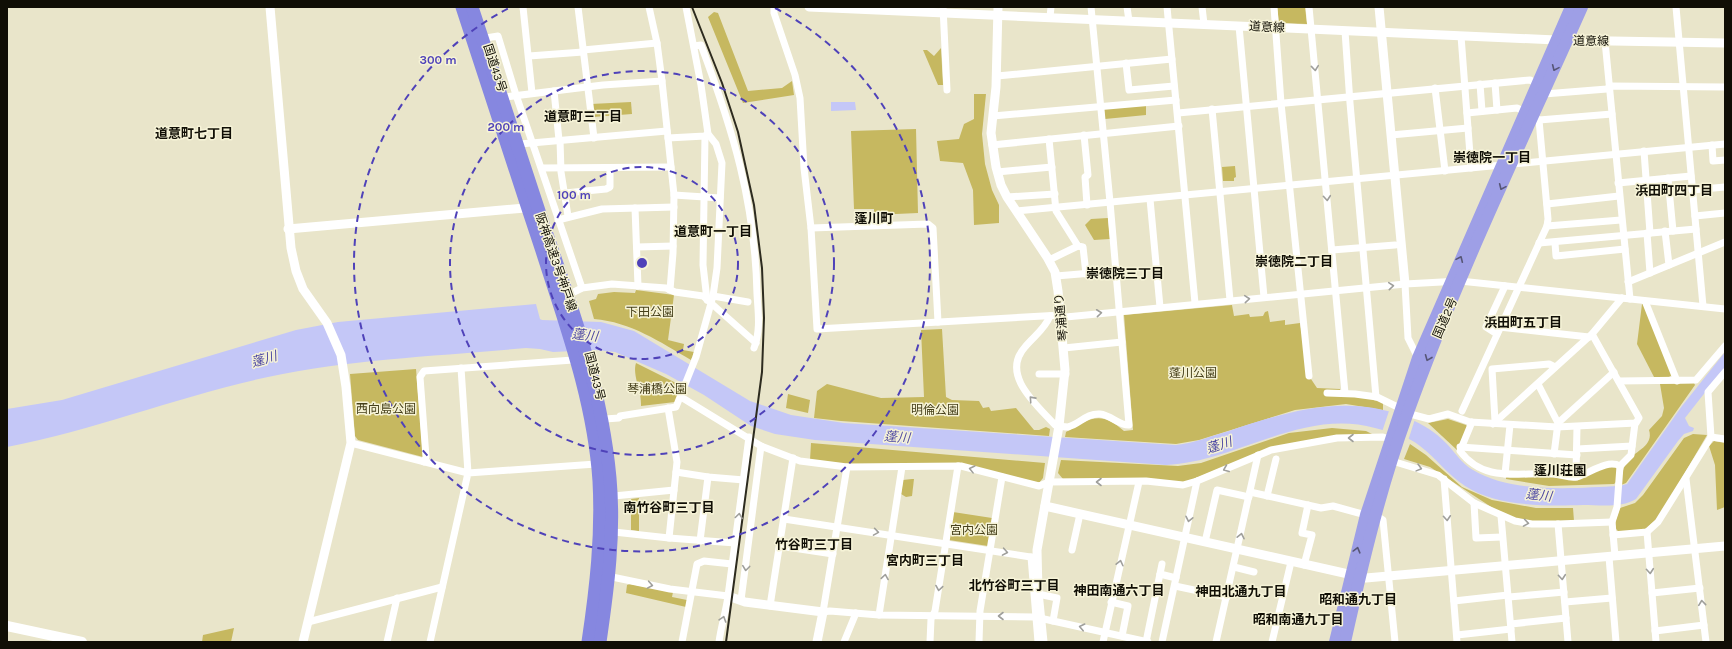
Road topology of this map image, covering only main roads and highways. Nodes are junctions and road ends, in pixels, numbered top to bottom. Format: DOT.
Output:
graph roads {
  1 [pos="459,7"];
  2 [pos="462,7"];
  3 [pos="472,7"];
  4 [pos="475,7"];
  5 [pos="1571,7"];
  6 [pos="1582,7"];
  7 [pos="1562,40"];
  8 [pos="1455,281"];
  9 [pos="1403,412"];
  10 [pos="1393,439"];
  11 [pos="1371,515"];
  12 [pos="1355,576"];
  13 [pos="7,626"];
  14 [pos="79,642"];
  15 [pos="588,642"];
  16 [pos="600,642"];
  17 [pos="605,642"];
  18 [pos="1335,642"];
  19 [pos="1345,642"];
  1 -- 15 [label="highway, 国道43号"];
  2 -- 15 [label="highway, 阪神高速3号神戸線"];
  3 -- 16 [label="highway, 阪神高速3号神戸線"];
  4 -- 17 [label="highway, 国道43号"];
  5 -- 7 [label="highway, 国道2号"];
  6 -- 7 [label="highway, 国道2号"];
  7 -- 8 [label="highway, 国道2号"];
  8 -- 9 [label="highway, 国道2号, one-way"];
  8 -- 9 [label="highway, 国道2号"];
  9 -- 10 [label="highway, 国道2号"];
  10 -- 11 [label="highway, 国道2号"];
  10 -- 11 [label="highway, 国道2号"];
  11 -- 12 [label="highway, 国道2号"];
  12 -- 18 [label="highway, 国道2号"];
  12 -- 19 [label="highway, 国道2号"];
  13 -- 14 [label="main road"];
}
